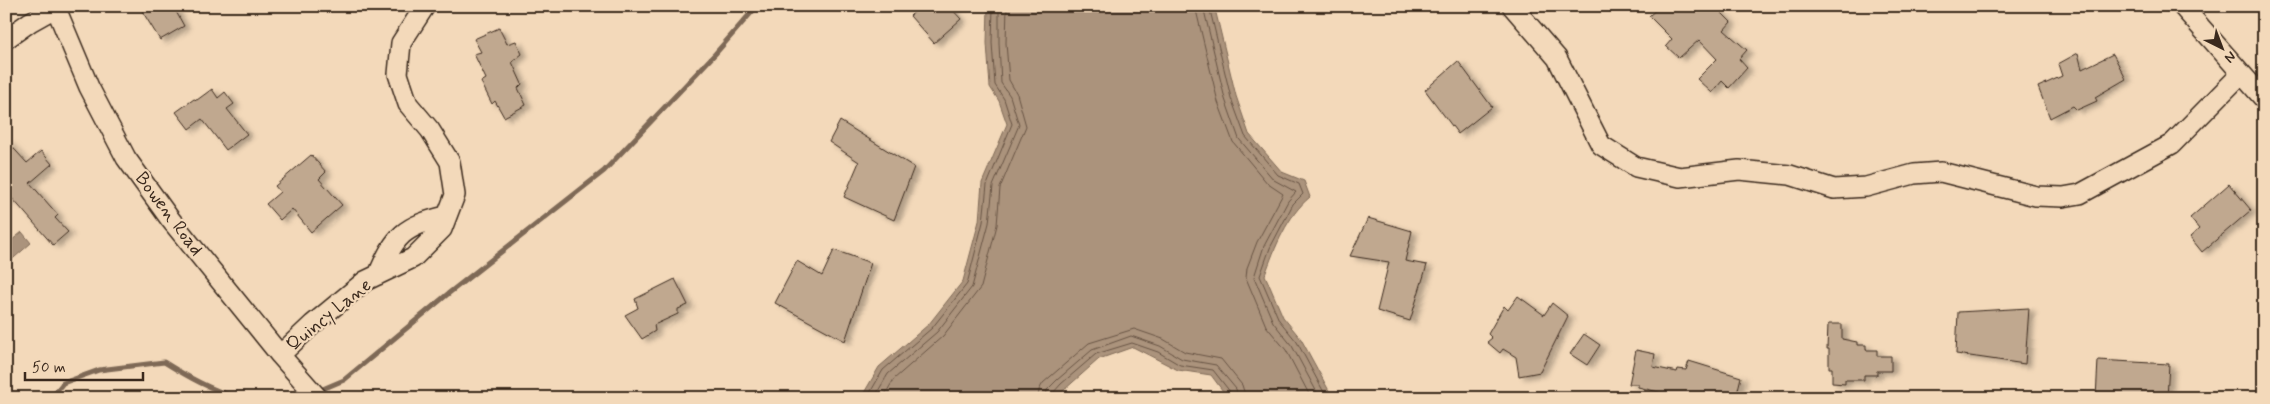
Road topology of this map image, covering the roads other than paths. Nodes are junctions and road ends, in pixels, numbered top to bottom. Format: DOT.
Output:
graph roads {
  1 [pos="425,6"];
  2 [pos="1512,6"];
  3 [pos="2182,6"];
  4 [pos="55,7"];
  5 [pos="6,39"];
  6 [pos="2242,74"];
  7 [pos="2264,99"];
  8 [pos="446,216"];
  9 [pos="378,275"];
  10 [pos="280,355"];
  11 [pos="318,398"];
  1 -- 8 [label="street, Quincy Lane"];
  2 -- 6 [label="street"];
  3 -- 6 [label="street"];
  4 -- 5 [label="street"];
  4 -- 10 [label="street, Bowen Road"];
  6 -- 7 [label="street"];
  8 -- 9 [label="street, Quincy Lane"];
  8 -- 9 [label="street, Quincy Lane"];
  9 -- 10 [label="street, Quincy Lane"];
  10 -- 11 [label="street, Bowen Road"];
}
